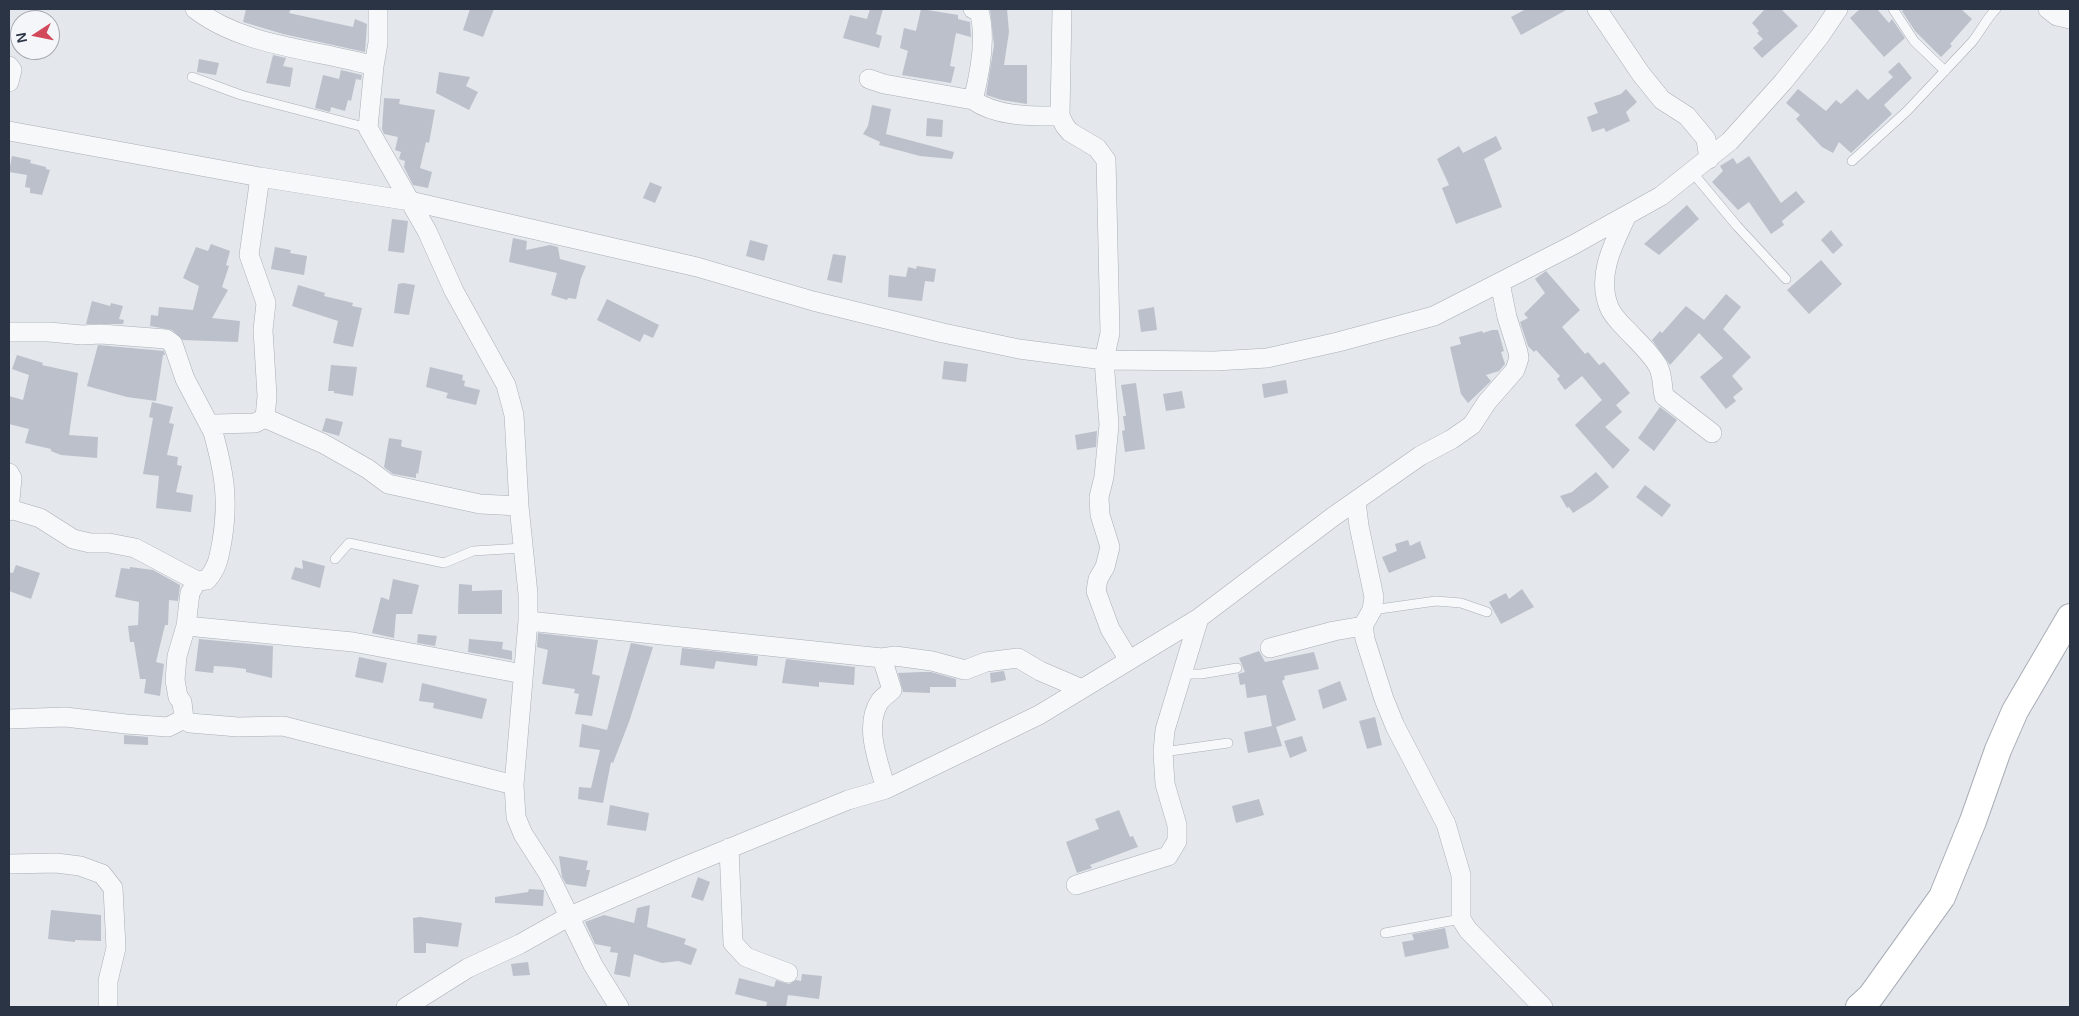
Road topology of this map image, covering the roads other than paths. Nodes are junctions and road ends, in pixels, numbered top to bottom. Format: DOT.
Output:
graph roads {
  1 [pos="196,9"];
  2 [pos="378,9"];
  3 [pos="973,9"];
  4 [pos="1062,9"];
  5 [pos="1598,9"];
  6 [pos="1838,9"];
  7 [pos="1893,9"];
  8 [pos="1996,9"];
  9 [pos="2048,9"];
  10 [pos="2070,19"];
  11 [pos="9,66"];
  12 [pos="374,66"];
  13 [pos="1945,71"];
  14 [pos="192,77"];
  15 [pos="869,79"];
  16 [pos="9,82"];
  17 [pos="973,100"];
  18 [pos="1060,116"];
  19 [pos="368,128"];
  20 [pos="9,131"];
  21 [pos="1709,159"];
  22 [pos="1852,161"];
  23 [pos="1692,172"];
  24 [pos="260,177"];
  25 [pos="410,201"];
  26 [pos="1627,215"];
  27 [pos="1786,279"];
  28 [pos="1500,282"];
  29 [pos="9,332"];
  30 [pos="1104,360"];
  31 [pos="265,418"];
  32 [pos="212,432"];
  33 [pos="1712,433"];
  34 [pos="9,473"];
  35 [pos="1356,501"];
  36 [pos="519,506"];
  37 [pos="9,510"];
  38 [pos="523,548"];
  39 [pos="335,559"];
  40 [pos="196,582"];
  41 [pos="1487,612"];
  42 [pos="2070,617"];
  43 [pos="1199,618"];
  44 [pos="1368,618"];
  45 [pos="528,621"];
  46 [pos="186,626"];
  47 [pos="1270,648"];
  48 [pos="882,658"];
  49 [pos="1129,660"];
  50 [pos="1236,668"];
  51 [pos="523,674"];
  52 [pos="1182,674"];
  53 [pos="1082,688"];
  54 [pos="9,718"];
  55 [pos="184,719"];
  56 [pos="1228,743"];
  57 [pos="1163,752"];
  58 [pos="514,785"];
  59 [pos="886,789"];
  60 [pos="729,848"];
  61 [pos="9,864"];
  62 [pos="1076,885"];
  63 [pos="568,918"];
  64 [pos="1461,919"];
  65 [pos="1386,933"];
  66 [pos="788,973"];
  67 [pos="108,1007"];
  68 [pos="406,1007"];
  69 [pos="619,1007"];
  70 [pos="1543,1007"];
  71 [pos="1859,1007"];
  1 -- 12 [label="street"];
  2 -- 12 [label="street"];
  3 -- 17 [label="street"];
  4 -- 18 [label="street"];
  5 -- 21 [label="street"];
  6 -- 21 [label="street"];
  7 -- 13 [label="lane"];
  8 -- 13 [label="lane"];
  9 -- 10 [label="street"];
  11 -- 16 [label="street"];
  12 -- 19 [label="street"];
  13 -- 22 [label="lane"];
  14 -- 19 [label="lane"];
  15 -- 17 [label="street"];
  17 -- 18 [label="street"];
  18 -- 30 [label="street"];
  19 -- 25 [label="street"];
  20 -- 24 [label="street"];
  21 -- 23 [label="street"];
  23 -- 26 [label="street"];
  23 -- 27 [label="lane"];
  24 -- 25 [label="street"];
  24 -- 31 [label="street"];
  25 -- 30 [label="street"];
  25 -- 36 [label="street"];
  26 -- 28 [label="street"];
  26 -- 33 [label="street"];
  28 -- 30 [label="street"];
  28 -- 35 [label="street"];
  29 -- 32 [label="street"];
  30 -- 49 [label="street"];
  31 -- 32 [label="street"];
  31 -- 36 [label="street"];
  32 -- 40 [label="street"];
  34 -- 37 [label="street"];
  35 -- 43 [label="street"];
  35 -- 44 [label="street"];
  36 -- 38 [label="street"];
  37 -- 40 [label="street"];
  38 -- 39 [label="lane"];
  38 -- 45 [label="street"];
  40 -- 46 [label="street"];
  41 -- 44 [label="lane"];
  42 -- 71 [label="street"];
  43 -- 49 [label="street"];
  43 -- 52 [label="street"];
  44 -- 47 [label="street"];
  44 -- 64 [label="street"];
  45 -- 48 [label="street"];
  45 -- 51 [label="street"];
  46 -- 51 [label="street"];
  46 -- 55 [label="street"];
  48 -- 53 [label="street"];
  48 -- 59 [label="street"];
  49 -- 53 [label="street"];
  50 -- 52 [label="lane"];
  51 -- 58 [label="street"];
  52 -- 57 [label="street"];
  53 -- 59 [label="street"];
  54 -- 55 [label="street"];
  55 -- 58 [label="street"];
  56 -- 57 [label="lane"];
  57 -- 62 [label="street"];
  58 -- 63 [label="street"];
  59 -- 60 [label="street"];
  60 -- 63 [label="street"];
  60 -- 66 [label="street"];
  61 -- 67 [label="street"];
  63 -- 68 [label="street"];
  63 -- 69 [label="street"];
  64 -- 65 [label="lane"];
  64 -- 70 [label="street"];
}
